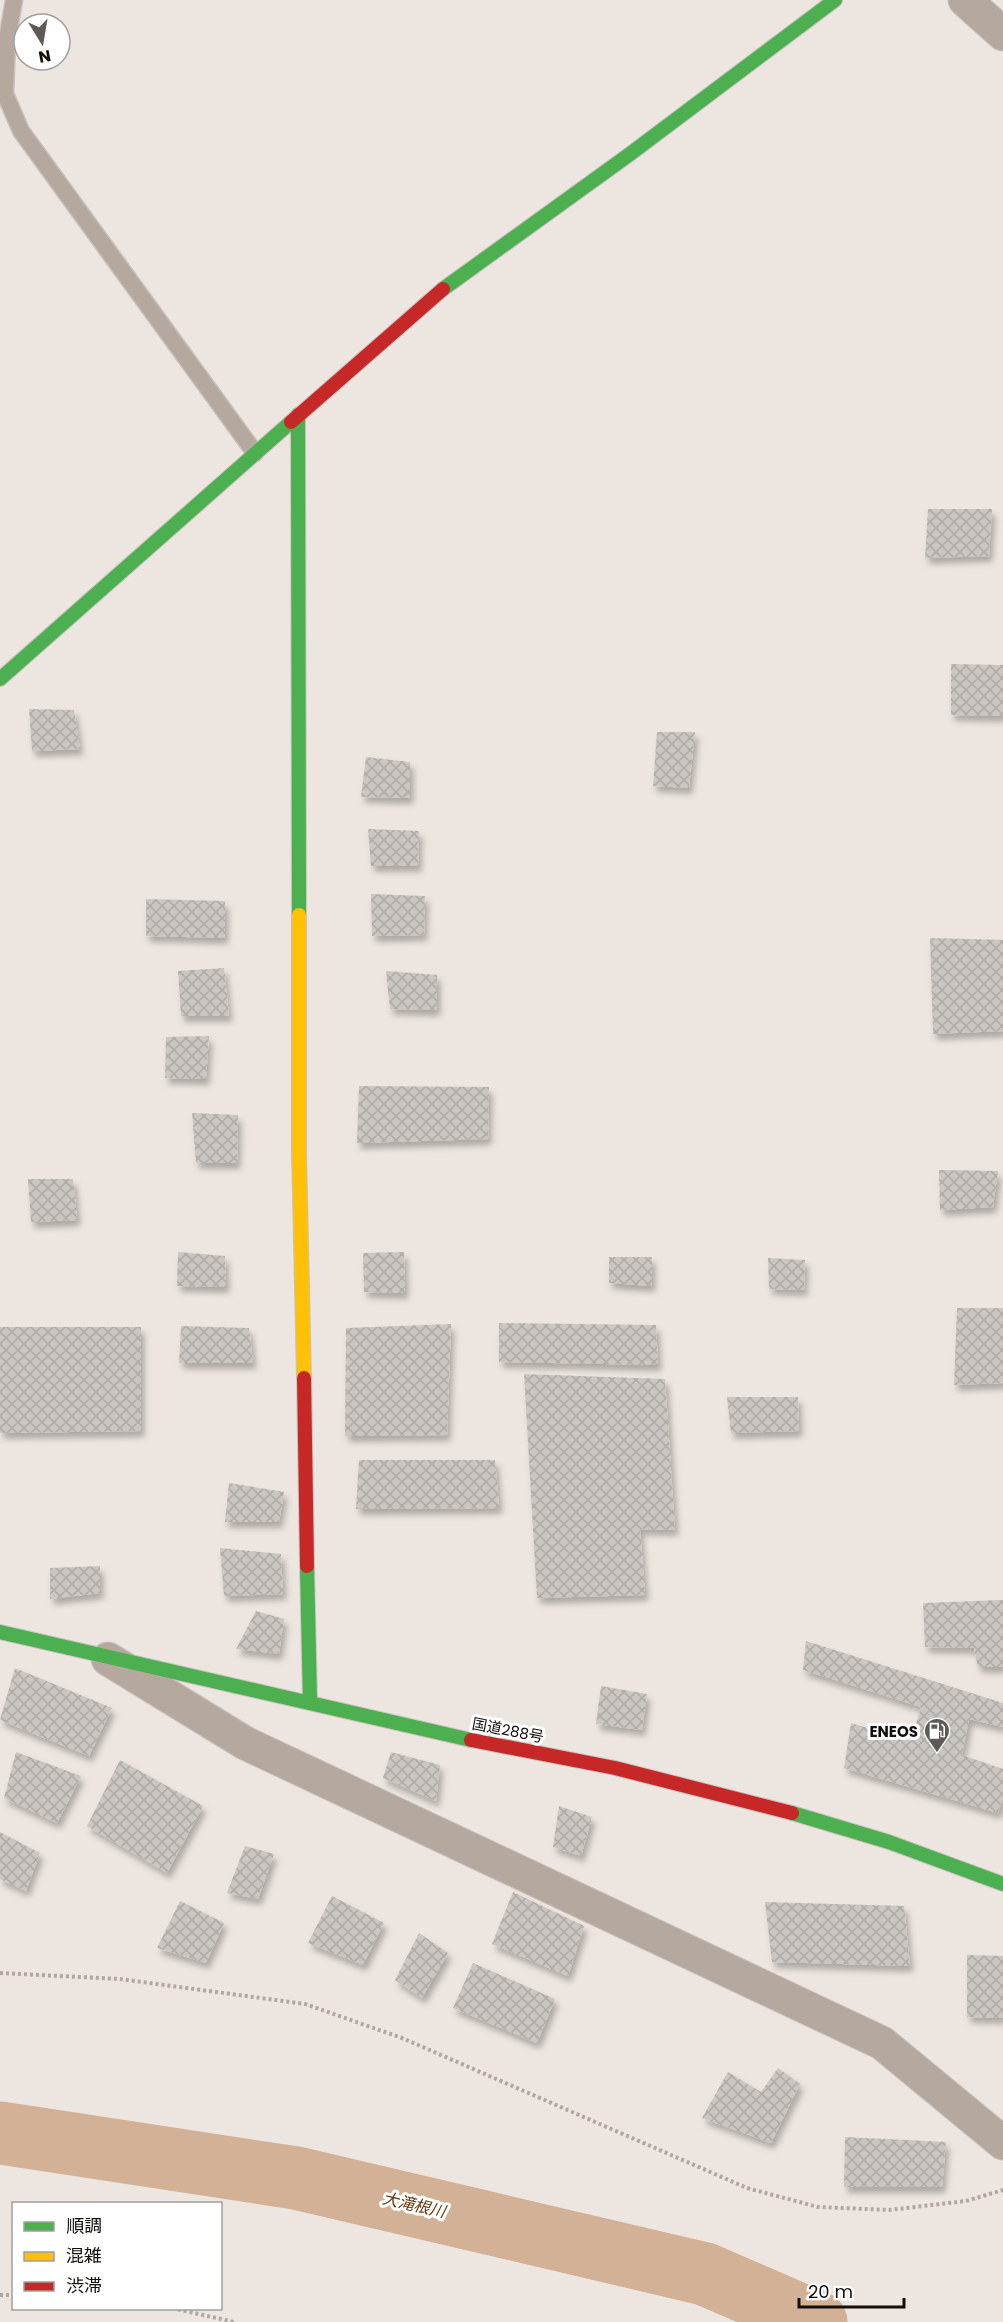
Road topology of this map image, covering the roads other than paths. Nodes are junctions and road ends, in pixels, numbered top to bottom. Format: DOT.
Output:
graph roads {
  1 [pos="14,0"];
  2 [pos="835,0"];
  3 [pos="965,0"];
  4 [pos="1003,34"];
  5 [pos="298,415"];
  6 [pos="255,453"];
  7 [pos="0,679"];
  8 [pos="0,1632"];
  9 [pos="99,1654"];
  10 [pos="310,1701"];
  11 [pos="1003,1884"];
  12 [pos="1003,2143"];
  1 -- 6 [label="lane"];
  2 -- 5 [label="main road"];
  3 -- 4 [label="street"];
  5 -- 6 [label="main road"];
  5 -- 10 [label="main road"];
  6 -- 7 [label="main road"];
  8 -- 9 [label="main road, 国道288号"];
  9 -- 10 [label="main road, 国道288号"];
  9 -- 12 [label="street"];
  10 -- 11 [label="main road, 国道288号"];
}
